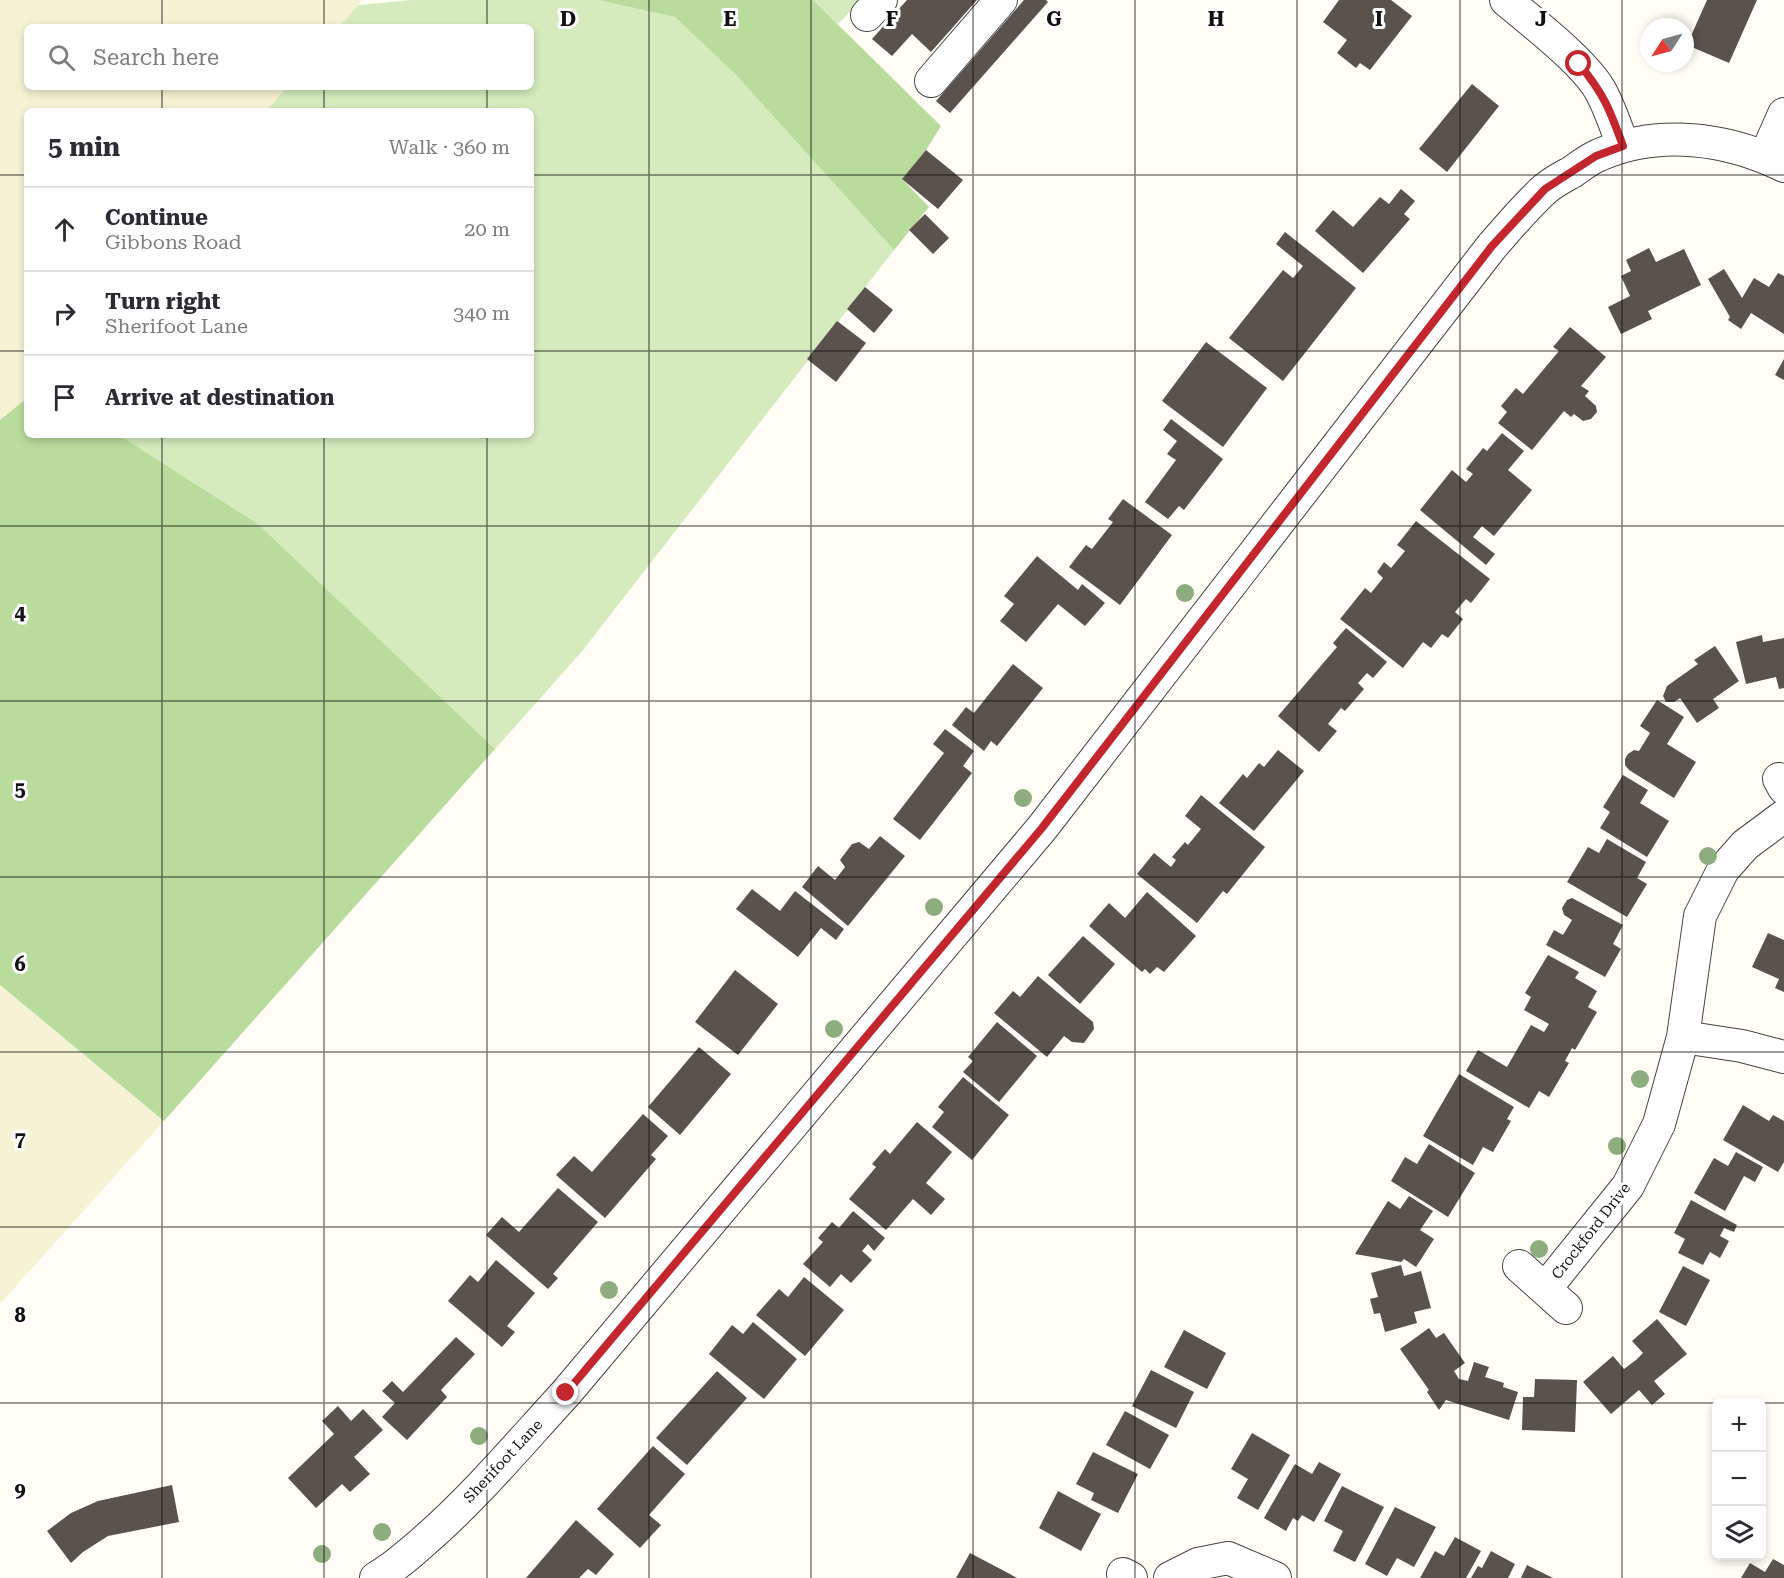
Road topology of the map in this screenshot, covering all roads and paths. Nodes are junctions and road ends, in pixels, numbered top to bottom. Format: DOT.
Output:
graph roads {
  1 [pos="1001,0"];
  2 [pos="1506,0"];
  3 [pos="931,81"];
  4 [pos="1784,114"];
  5 [pos="1623,146"];
  6 [pos="1774,161"];
  7 [pos="1784,816"];
  8 [pos="1683,1037"];
  9 [pos="1784,1057"];
  10 [pos="1519,1266"];
  11 [pos="376,1578"];
  12 [pos="1170,1578"];
  13 [pos="1275,1578"];
  1 -- 3 [label="street"];
  2 -- 5 [label="street"];
  4 -- 6 [label="street"];
  5 -- 6 [label="street, Sherifoot Lane"];
  5 -- 11 [label="street, Sherifoot Lane"];
  7 -- 8 [label="street, Crockford Drive"];
  8 -- 9 [label="street"];
  8 -- 10 [label="street, Crockford Drive"];
  12 -- 13 [label="street"];
}
